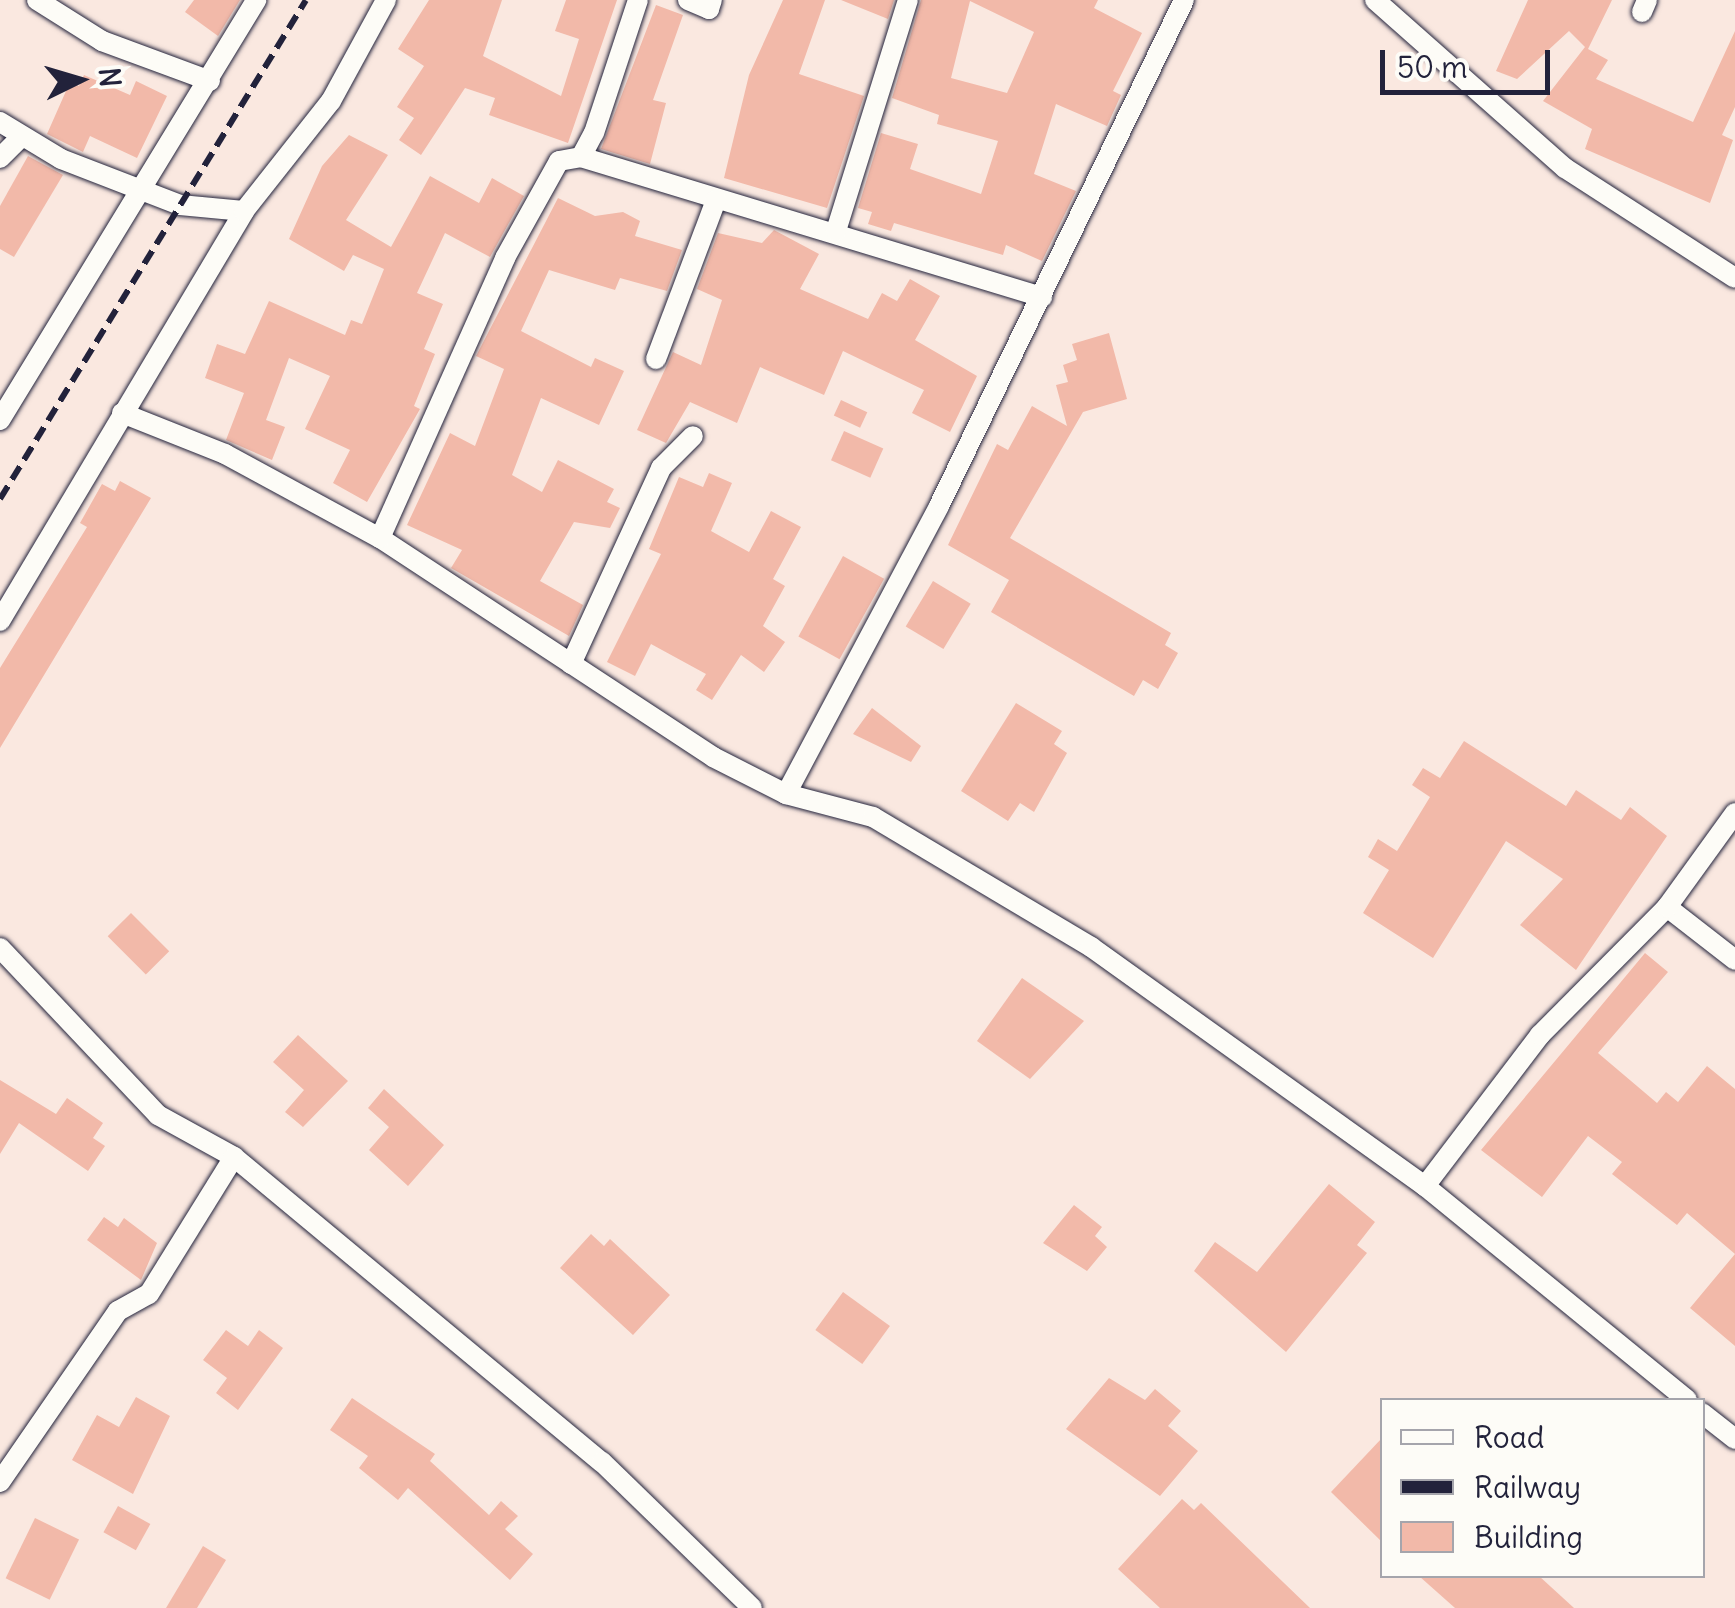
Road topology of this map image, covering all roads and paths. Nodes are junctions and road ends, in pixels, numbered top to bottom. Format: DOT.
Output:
graph roads {
  1 [pos="37,0"];
  2 [pos="256,0"];
  3 [pos="386,0"];
  4 [pos="638,0"];
  5 [pos="688,0"];
  6 [pos="712,0"];
  7 [pos="908,0"];
  8 [pos="1184,0"];
  9 [pos="1375,0"];
  10 [pos="210,81"];
  11 [pos="0,122"];
  12 [pos="22,136"];
  13 [pos="0,158"];
  14 [pos="580,158"];
  15 [pos="146,192"];
  16 [pos="716,200"];
  17 [pos="244,210"];
  18 [pos="836,231"];
  19 [pos="1735,278"];
  20 [pos="1042,298"];
  21 [pos="656,360"];
  22 [pos="122,414"];
  23 [pos="0,420"];
  24 [pos="692,436"];
  25 [pos="380,538"];
  26 [pos="0,621"];
  27 [pos="571,664"];
  28 [pos="786,794"];
  29 [pos="1735,813"];
  30 [pos="1666,907"];
  31 [pos="0,948"];
  32 [pos="1735,960"];
  33 [pos="234,1157"];
  34 [pos="1425,1186"];
  35 [pos="1685,1398"];
  36 [pos="1705,1415"];
  37 [pos="1735,1439"];
  38 [pos="0,1482"];
  39 [pos="752,1608"];
  1 -- 10 [label="street"];
  2 -- 10 [label="street"];
  3 -- 17 [label="street"];
  4 -- 14 [label="street"];
  5 -- 6 [label="street"];
  7 -- 18 [label="street"];
  8 -- 20 [label="street"];
  9 -- 19 [label="street"];
  10 -- 15 [label="street"];
  11 -- 12 [label="street"];
  12 -- 13 [label="street"];
  12 -- 15 [label="street"];
  14 -- 16 [label="street"];
  14 -- 25 [label="street"];
  15 -- 17 [label="street"];
  15 -- 23 [label="street"];
  16 -- 18 [label="street"];
  16 -- 21 [label="street"];
  17 -- 22 [label="street"];
  18 -- 20 [label="street"];
  20 -- 28 [label="street"];
  22 -- 25 [label="street"];
  22 -- 26 [label="street"];
  24 -- 27 [label="street"];
  25 -- 27 [label="street"];
  27 -- 28 [label="street"];
  28 -- 34 [label="street"];
  29 -- 30 [label="street"];
  30 -- 32 [label="street"];
  30 -- 34 [label="street"];
  31 -- 33 [label="street"];
  33 -- 38 [label="street"];
  33 -- 39 [label="street"];
  34 -- 35 [label="street"];
  36 -- 37 [label="street"];
}
